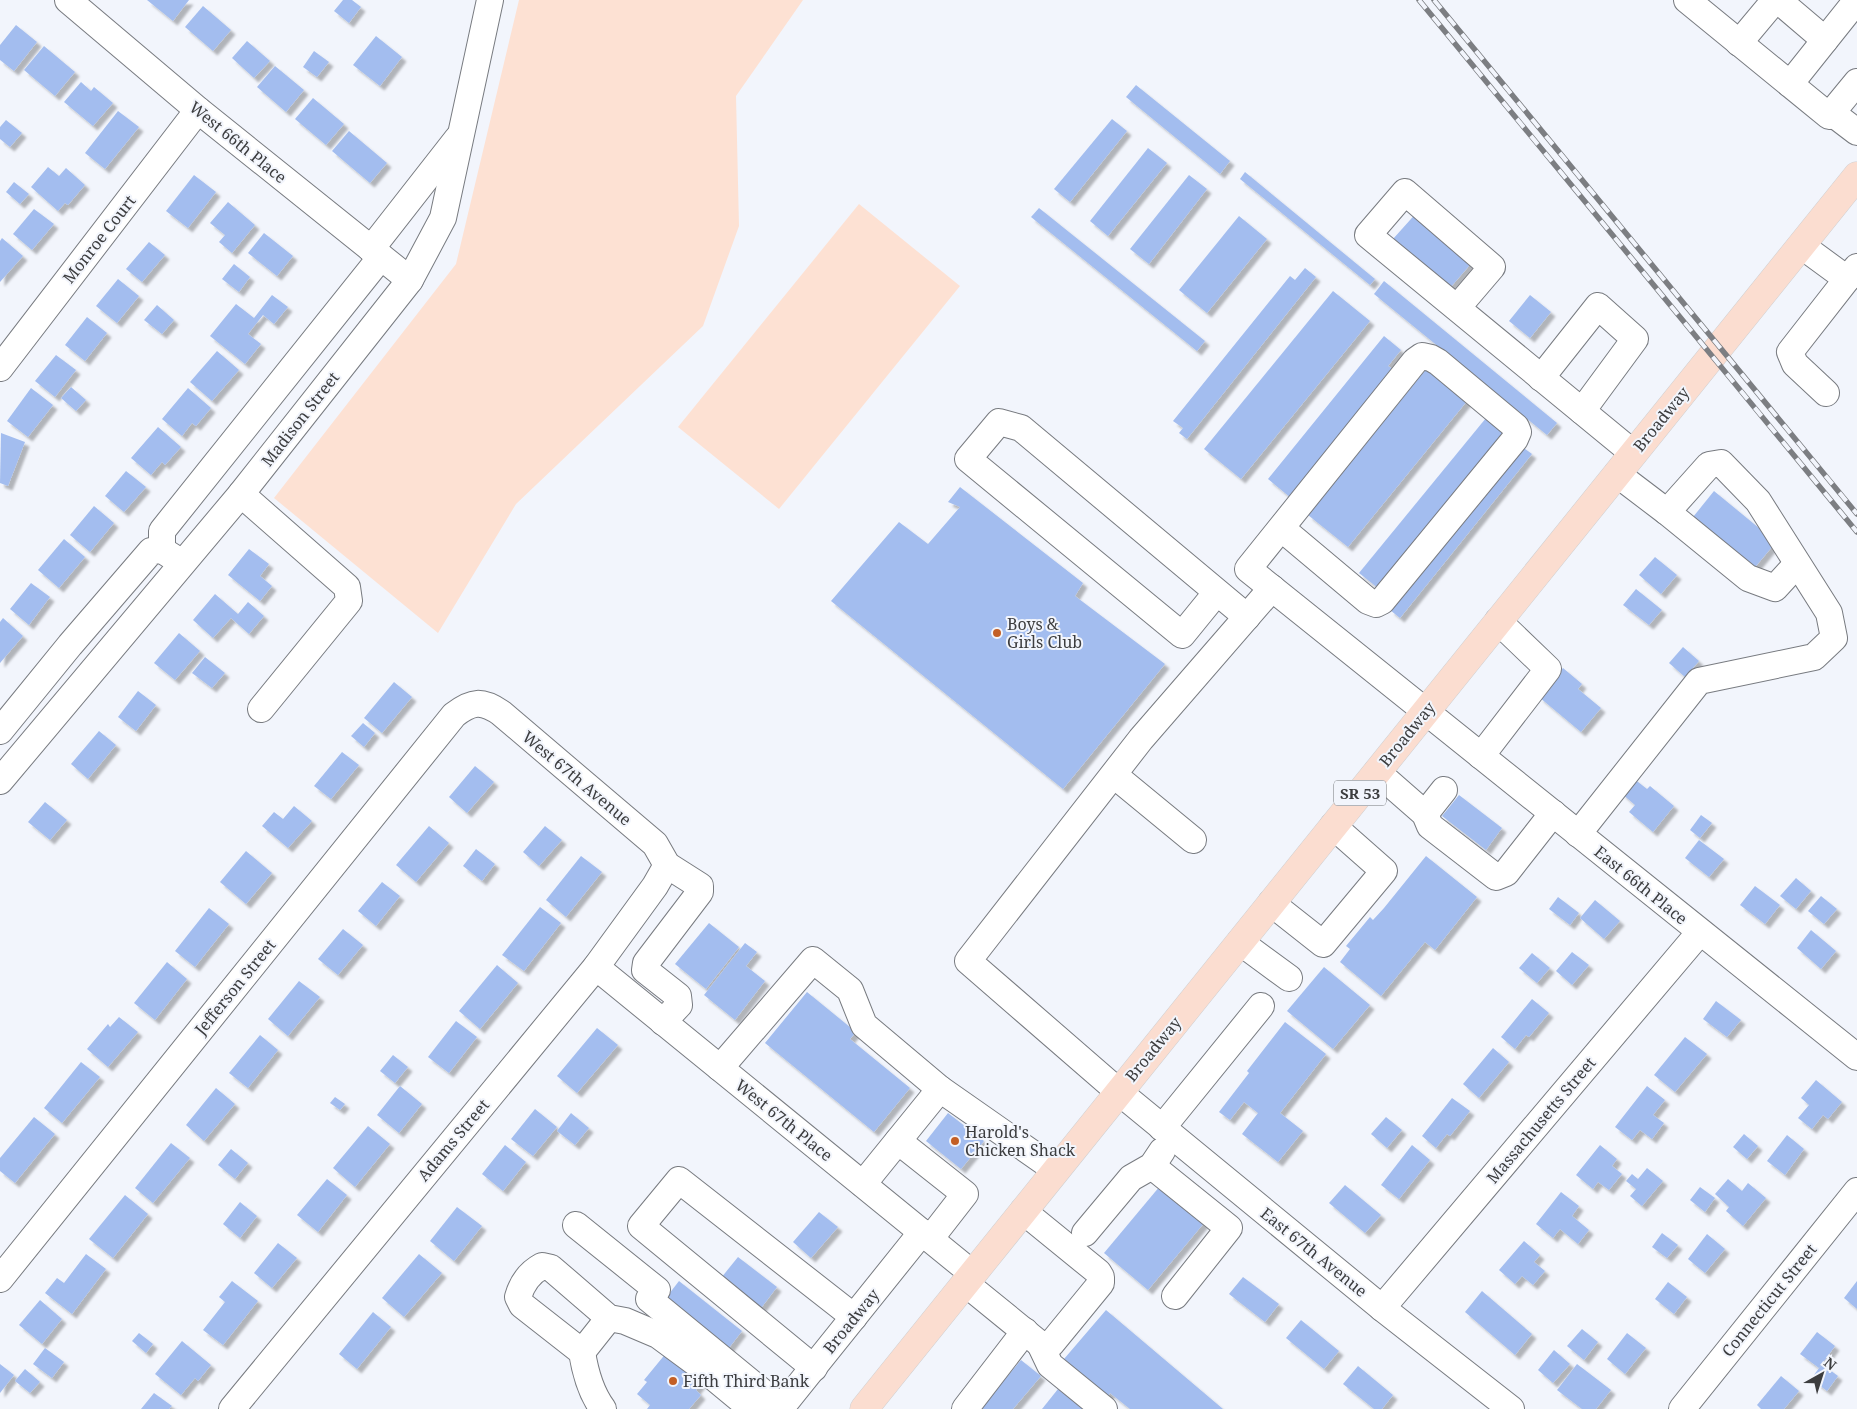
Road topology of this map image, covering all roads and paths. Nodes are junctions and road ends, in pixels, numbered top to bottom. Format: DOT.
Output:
graph roads {
  1 [pos="68,0"];
  2 [pos="490,0"];
  3 [pos="1687,0"];
  4 [pos="1777,0"];
  5 [pos="1857,0"];
  6 [pos="1825,40"];
  7 [pos="1739,42"];
  8 [pos="1857,82"];
  9 [pos="1790,84"];
  10 [pos="198,110"];
  11 [pos="1832,113"];
  12 [pos="1857,132"];
  13 [pos="462,133"];
  14 [pos="1857,176"];
  15 [pos="1802,246"];
  16 [pos="376,253"];
  17 [pos="1852,273"];
  18 [pos="410,280"];
  19 [pos="1457,308"];
  20 [pos="0,368"];
  21 [pos="1541,378"];
  22 [pos="1826,393"];
  23 [pos="1582,411"];
  24 [pos="1625,464"];
  25 [pos="241,494"];
  26 [pos="1667,512"];
  27 [pos="1281,528"];
  28 [pos="172,556"];
  29 [pos="1797,564"];
  30 [pos="1272,588"];
  31 [pos="1217,592"];
  32 [pos="1247,617"];
  33 [pos="1498,621"];
  34 [pos="476,703"];
  35 [pos="261,709"];
  36 [pos="1426,711"];
  37 [pos="0,731"];
  38 [pos="1481,756"];
  39 [pos="1377,772"];
  40 [pos="1114,775"];
  41 [pos="0,781"];
  42 [pos="1444,790"];
  43 [pos="1425,814"];
  44 [pos="1552,814"];
  45 [pos="1333,826"];
  46 [pos="1578,834"];
  47 [pos="1193,840"];
  48 [pos="667,865"];
  49 [pos="1271,903"];
  50 [pos="1700,932"];
  51 [pos="1240,942"];
  52 [pos="596,967"];
  53 [pos="1289,978"];
  54 [pos="1261,1006"];
  55 [pos="663,1022"];
  56 [pos="1857,1058"];
  57 [pos="720,1068"];
  58 [pos="940,1089"];
  59 [pos="1119,1092"];
  60 [pos="1168,1132"];
  61 [pos="898,1140"];
  62 [pos="1152,1166"];
  63 [pos="1056,1170"];
  64 [pos="863,1184"];
  65 [pos="1857,1191"];
  66 [pos="1252,1201"];
  67 [pos="1024,1211"];
  68 [pos="576,1225"];
  69 [pos="1229,1228"];
  70 [pos="1085,1233"];
  71 [pos="926,1236"];
  72 [pos="969,1278"];
  73 [pos="0,1279"];
  74 [pos="1175,1296"];
  75 [pos="1382,1308"];
  76 [pos="854,1317"];
  77 [pos="609,1318"];
  78 [pos="1032,1337"];
  79 [pos="582,1352"];
  80 [pos="814,1368"];
  81 [pos="781,1408"];
  82 [pos="232,1409"];
  83 [pos="603,1409"];
  84 [pos="752,1409"];
  85 [pos="864,1409"];
  86 [pos="965,1409"];
  87 [pos="1104,1409"];
  88 [pos="1511,1409"];
  89 [pos="1682,1409"];
  1 -- 10 [label="street, West 66th Place"];
  2 -- 13 [label="street, Madison Street"];
  3 -- 7 [label="street"];
  4 -- 6 [label="street"];
  4 -- 7 [label="street"];
  5 -- 6 [label="street"];
  6 -- 9 [label="street"];
  7 -- 9 [label="street"];
  8 -- 11 [label="street"];
  9 -- 11 [label="street"];
  10 -- 16 [label="street, West 66th Place"];
  10 -- 20 [label="street, Monroe Court"];
  11 -- 12 [label="street"];
  13 -- 16 [label="street"];
  13 -- 18 [label="street, Madison Street"];
  14 -- 15 [label="main road, Broadway / SR 53"];
  15 -- 17 [label="street"];
  15 -- 24 [label="main road, Broadway / SR 53"];
  16 -- 18 [label="street, West 66th Place"];
  16 -- 28 [label="street"];
  17 -- 22 [label="street"];
  18 -- 25 [label="street, Madison Street"];
  19 -- 19 [label="street"];
  19 -- 21 [label="street"];
  21 -- 23 [label="street"];
  21 -- 23 [label="street"];
  23 -- 24 [label="street"];
  24 -- 26 [label="street"];
  24 -- 33 [label="main road, Broadway / SR 53"];
  25 -- 28 [label="street, Madison Street"];
  25 -- 35 [label="street"];
  26 -- 29 [label="street"];
  26 -- 29 [label="street"];
  27 -- 27 [label="street"];
  27 -- 30 [label="street, East 66th Place"];
  28 -- 37 [label="street"];
  28 -- 41 [label="street, Madison Street"];
  29 -- 46 [label="street"];
  30 -- 32 [label="street"];
  30 -- 36 [label="street, East 66th Place"];
  31 -- 31 [label="street"];
  31 -- 32 [label="street"];
  32 -- 40 [label="street"];
  33 -- 36 [label="main road, Broadway / SR 53"];
  33 -- 38 [label="street"];
  34 -- 48 [label="street, West 67th Avenue"];
  34 -- 73 [label="street, Jefferson Street"];
  36 -- 38 [label="street, East 66th Place"];
  36 -- 39 [label="main road, Broadway / SR 53"];
  38 -- 44 [label="street, East 66th Place"];
  39 -- 43 [label="street"];
  39 -- 45 [label="main road, Broadway / SR 53"];
  40 -- 47 [label="street"];
  40 -- 59 [label="street, East 67th Avenue"];
  42 -- 43 [label="street"];
  43 -- 44 [label="street"];
  44 -- 46 [label="street, East 66th Place"];
  45 -- 49 [label="main road, Broadway / SR 53"];
  45 -- 49 [label="street"];
  46 -- 50 [label="street, East 66th Place"];
  48 -- 52 [label="street, Adams Street"];
  48 -- 55 [label="street"];
  49 -- 51 [label="main road, Broadway / SR 53"];
  50 -- 56 [label="street, East 66th Place"];
  50 -- 75 [label="street, Massachusetts Street"];
  51 -- 53 [label="street"];
  51 -- 59 [label="main road, Broadway / SR 53"];
  52 -- 55 [label="street, West 67th Place"];
  52 -- 82 [label="street, Adams Street"];
  54 -- 60 [label="street"];
  55 -- 57 [label="street, West 67th Place"];
  57 -- 58 [label="street"];
  57 -- 64 [label="street, West 67th Place"];
  58 -- 61 [label="street"];
  58 -- 63 [label="street"];
  59 -- 60 [label="street, East 67th Avenue"];
  59 -- 63 [label="main road, Broadway / SR 53"];
  60 -- 62 [label="street"];
  60 -- 66 [label="street, East 67th Avenue"];
  61 -- 64 [label="street"];
  61 -- 71 [label="street, Broadway"];
  62 -- 69 [label="street"];
  62 -- 70 [label="street"];
  63 -- 67 [label="main road, Broadway / SR 53"];
  64 -- 71 [label="street, West 67th Place"];
  65 -- 89 [label="street, Connecticut Street"];
  66 -- 69 [label="street"];
  66 -- 75 [label="street, East 67th Avenue"];
  67 -- 72 [label="main road, Broadway / SR 53"];
  67 -- 78 [label="street"];
  68 -- 81 [label="street"];
  69 -- 74 [label="street"];
  71 -- 72 [label="street, West 67th Place"];
  71 -- 76 [label="street, Broadway"];
  72 -- 78 [label="street, West 67th Place"];
  72 -- 85 [label="main road, Broadway / SR 53"];
  75 -- 88 [label="street, East 67th Avenue"];
  76 -- 80 [label="street, Broadway"];
  76 -- 80 [label="street"];
  77 -- 79 [label="street"];
  77 -- 79 [label="street"];
  77 -- 84 [label="street"];
  78 -- 86 [label="street"];
  78 -- 87 [label="street"];
  79 -- 83 [label="street"];
  80 -- 81 [label="street, Broadway"];
}
